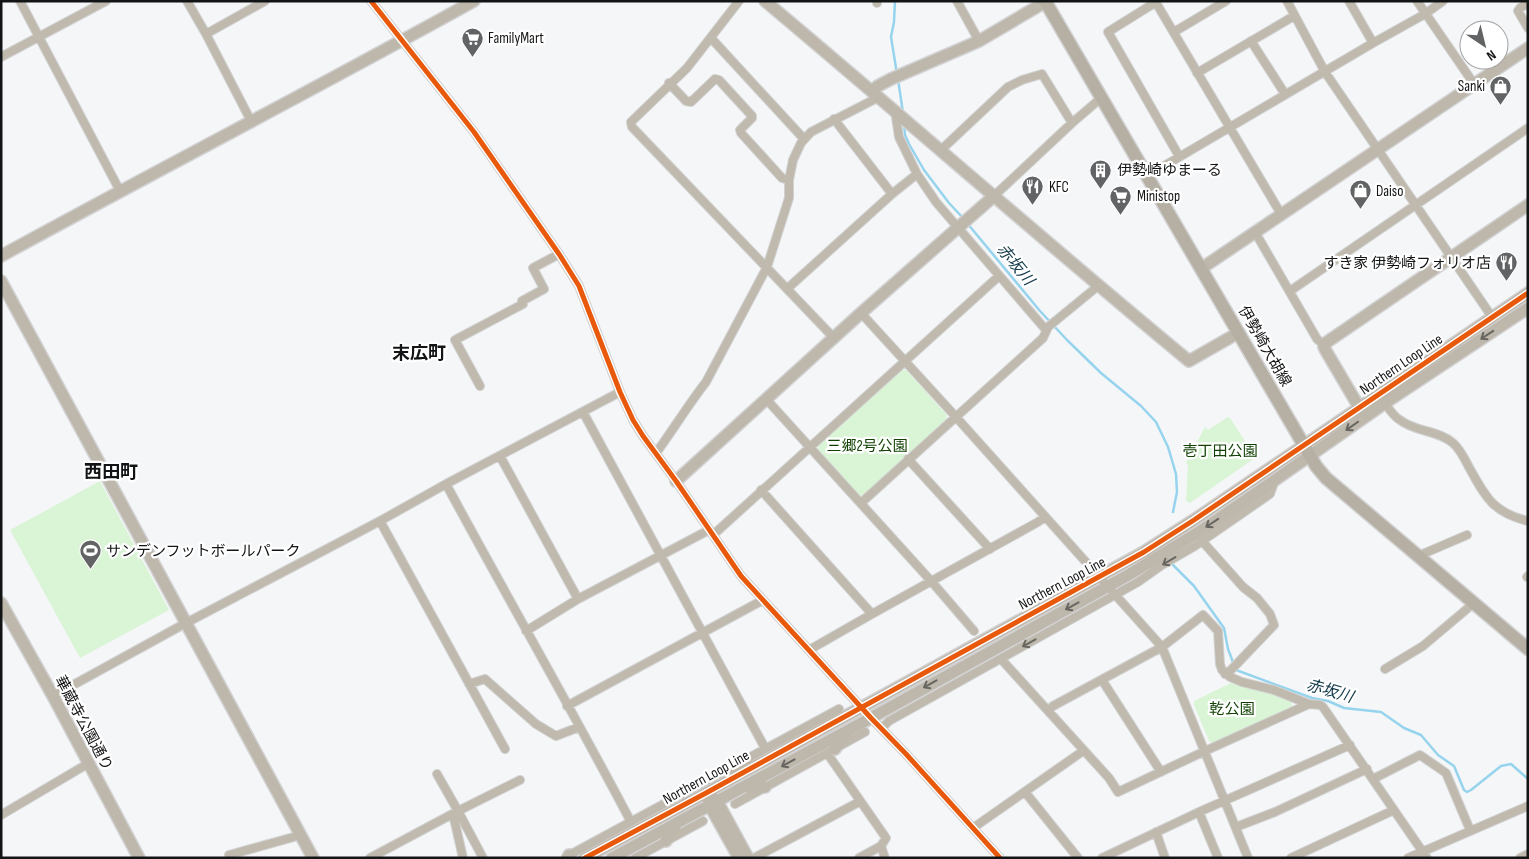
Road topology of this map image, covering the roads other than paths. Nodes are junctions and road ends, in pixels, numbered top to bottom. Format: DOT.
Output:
graph roads {
  1 [pos="20,1"];
  2 [pos="106,1"];
  3 [pos="188,1"];
  4 [pos="265,1"];
  5 [pos="371,1"];
  6 [pos="474,1"];
  7 [pos="739,1"];
  8 [pos="765,1"];
  9 [pos="957,1"];
  10 [pos="1226,1"];
  11 [pos="1287,1"];
  12 [pos="1349,1"];
  13 [pos="1417,1"];
  14 [pos="1443,1"];
  15 [pos="1046,2"];
  16 [pos="1155,2"];
  17 [pos="1528,3"];
  18 [pos="1426,14"];
  19 [pos="1294,16"];
  20 [pos="1528,28"];
  21 [pos="1174,32"];
  22 [pos="206,34"];
  23 [pos="38,36"];
  24 [pos="711,38"];
  25 [pos="402,41"];
  26 [pos="1251,41"];
  27 [pos="978,42"];
  28 [pos="1373,43"];
  29 [pos="1528,48"];
  30 [pos="1,56"];
  31 [pos="1325,72"];
  32 [pos="1197,73"];
  33 [pos="669,83"];
  34 [pos="1474,84"];
  35 [pos="876,94"];
  36 [pos="1285,94"];
  37 [pos="1101,98"];
  38 [pos="895,111"];
  39 [pos="834,119"];
  40 [pos="251,121"];
  41 [pos="1072,123"];
  42 [pos="1228,127"];
  43 [pos="1528,128"];
  44 [pos="804,139"];
  45 [pos="1378,149"];
  46 [pos="941,150"];
  47 [pos="1180,156"];
  48 [pos="917,174"];
  49 [pos="1147,176"];
  50 [pos="789,180"];
  51 [pos="120,191"];
  52 [pos="892,194"];
  53 [pos="994,196"];
  54 [pos="1416,205"];
  55 [pos="1528,205"];
  56 [pos="1281,214"];
  57 [pos="960,226"];
  58 [pos="1255,232"];
  59 [pos="559,254"];
  60 [pos="1,256"];
  61 [pos="1452,257"];
  62 [pos="767,267"];
  63 [pos="1202,268"];
  64 [pos="998,276"];
  65 [pos="1,281"];
  66 [pos="1098,286"];
  67 [pos="788,288"];
  68 [pos="1290,291"];
  69 [pos="1528,293"];
  70 [pos="1528,308"];
  71 [pos="861,313"];
  72 [pos="1492,317"];
  73 [pos="1046,330"];
  74 [pos="1238,334"];
  75 [pos="834,338"];
  76 [pos="1324,345"];
  77 [pos="904,360"];
  78 [pos="480,386"];
  79 [pos="620,392"];
  80 [pos="767,400"];
  81 [pos="1385,402"];
  82 [pos="1359,407"];
  83 [pos="583,412"];
  84 [pos="956,417"];
  85 [pos="810,447"];
  86 [pos="1307,450"];
  87 [pos="656,453"];
  88 [pos="500,456"];
  89 [pos="908,459"];
  90 [pos="1275,480"];
  91 [pos="676,481"];
  92 [pos="446,484"];
  93 [pos="761,490"];
  94 [pos="861,503"];
  95 [pos="1045,517"];
  96 [pos="380,521"];
  97 [pos="1528,521"];
  98 [pos="711,532"];
  99 [pos="1467,535"];
  100 [pos="1202,541"];
  101 [pos="990,549"];
  102 [pos="661,555"];
  103 [pos="1418,556"];
  104 [pos="1099,577"];
  105 [pos="932,582"];
  106 [pos="1112,590"];
  107 [pos="578,599"];
  108 [pos="763,600"];
  109 [pos="1,603"];
  110 [pos="1474,603"];
  111 [pos="872,614"];
  112 [pos="186,623"];
  113 [pos="526,631"];
  114 [pos="974,631"];
  115 [pos="703,632"];
  116 [pos="1162,647"];
  117 [pos="1528,649"];
  118 [pos="809,650"];
  119 [pos="1001,659"];
  120 [pos="1385,669"];
  121 [pos="1226,674"];
  122 [pos="1102,680"];
  123 [pos="469,684"];
  124 [pos="53,696"];
  125 [pos="1309,704"];
  126 [pos="567,706"];
  127 [pos="862,707"];
  128 [pos="839,709"];
  129 [pos="1048,711"];
  130 [pos="871,718"];
  131 [pos="579,727"];
  132 [pos="882,728"];
  133 [pos="849,730"];
  134 [pos="865,732"];
  135 [pos="776,742"];
  136 [pos="794,744"];
  137 [pos="1350,744"];
  138 [pos="765,748"];
  139 [pos="505,749"];
  140 [pos="1205,750"];
  141 [pos="831,751"];
  142 [pos="1083,751"];
  143 [pos="746,759"];
  144 [pos="89,763"];
  145 [pos="1367,769"];
  146 [pos="1161,772"];
  147 [pos="437,774"];
  148 [pos="734,776"];
  149 [pos="1373,779"];
  150 [pos="520,780"];
  151 [pos="744,787"];
  152 [pos="765,787"];
  153 [pos="1025,792"];
  154 [pos="706,793"];
  155 [pos="1226,801"];
  156 [pos="859,802"];
  157 [pos="714,803"];
  158 [pos="735,804"];
  159 [pos="1528,806"];
  160 [pos="1394,810"];
  161 [pos="455,812"];
  162 [pos="1199,812"];
  163 [pos="1,815"];
  164 [pos="633,821"];
  165 [pos="703,821"];
  166 [pos="651,822"];
  167 [pos="678,822"];
  168 [pos="1236,827"];
  169 [pos="973,828"];
  170 [pos="1470,830"];
  171 [pos="1156,832"];
  172 [pos="301,835"];
  173 [pos="666,841"];
  174 [pos="881,846"];
  175 [pos="248,850"];
  176 [pos="650,854"];
  177 [pos="1424,854"];
  178 [pos="1528,854"];
  179 [pos="229,855"];
  180 [pos="567,857"];
  181 [pos="139,858"];
  182 [pos="253,858"];
  183 [pos="313,858"];
  184 [pos="370,858"];
  185 [pos="463,858"];
  186 [pos="483,858"];
  187 [pos="585,858"];
  188 [pos="612,858"];
  189 [pos="635,858"];
  190 [pos="739,858"];
  191 [pos="748,858"];
  192 [pos="754,858"];
  193 [pos="859,858"];
  194 [pos="885,858"];
  195 [pos="1000,858"];
  196 [pos="1078,858"];
  197 [pos="1102,858"];
  198 [pos="1165,858"];
  199 [pos="1218,858"];
  200 [pos="1248,858"];
  201 [pos="1292,858"];
  202 [pos="1408,858"];
  203 [pos="1520,858"];
  1 -- 23 [label="street"];
  2 -- 23 [label="street"];
  3 -- 22 [label="street"];
  4 -- 22 [label="street"];
  5 -- 25 [label="street"];
  6 -- 25 [label="street"];
  7 -- 24 [label="street"];
  8 -- 35 [label="street"];
  9 -- 27 [label="street"];
  10 -- 21 [label="street"];
  11 -- 19 [label="street"];
  12 -- 28 [label="street"];
  13 -- 18 [label="street"];
  14 -- 18 [label="street"];
  15 -- 27 [label="street"];
  15 -- 37 [label="main road, 伊勢崎大胡線"];
  16 -- 21 [label="street"];
  16 -- 47 [label="street"];
  17 -- 20 [label="street"];
  18 -- 28 [label="street"];
  18 -- 34 [label="street"];
  19 -- 26 [label="street"];
  19 -- 31 [label="street"];
  21 -- 32 [label="street"];
  22 -- 40 [label="street"];
  23 -- 30 [label="street"];
  23 -- 51 [label="street"];
  24 -- 33 [label="street"];
  24 -- 44 [label="street"];
  25 -- 40 [label="street"];
  25 -- 59 [label="street"];
  26 -- 32 [label="street"];
  26 -- 36 [label="street"];
  27 -- 35 [label="street"];
  28 -- 31 [label="street"];
  29 -- 34 [label="street"];
  31 -- 36 [label="street"];
  31 -- 45 [label="street"];
  32 -- 42 [label="street"];
  33 -- 50 [label="street"];
  33 -- 62 [label="street"];
  34 -- 45 [label="street"];
  35 -- 38 [label="street"];
  35 -- 39 [label="street"];
  36 -- 42 [label="street"];
  37 -- 41 [label="street"];
  37 -- 49 [label="main road, 伊勢崎大胡線"];
  38 -- 46 [label="street"];
  38 -- 48 [label="street"];
  39 -- 44 [label="street"];
  39 -- 52 [label="street"];
  40 -- 51 [label="street"];
  41 -- 46 [label="street"];
  41 -- 53 [label="street"];
  42 -- 47 [label="street"];
  42 -- 56 [label="street"];
  43 -- 54 [label="street"];
  44 -- 50 [label="street"];
  45 -- 54 [label="street"];
  45 -- 56 [label="street"];
  46 -- 53 [label="street"];
  47 -- 49 [label="street"];
  48 -- 52 [label="street"];
  48 -- 57 [label="street"];
  49 -- 63 [label="main road, 伊勢崎大胡線"];
  50 -- 62 [label="street"];
  51 -- 60 [label="street"];
  52 -- 67 [label="street"];
  53 -- 57 [label="street"];
  53 -- 66 [label="street"];
  54 -- 61 [label="street"];
  54 -- 68 [label="street"];
  55 -- 61 [label="street"];
  56 -- 58 [label="street"];
  57 -- 64 [label="street"];
  57 -- 71 [label="street"];
  58 -- 63 [label="street"];
  58 -- 68 [label="street"];
  59 -- 78 [label="street"];
  59 -- 79 [label="street"];
  61 -- 72 [label="street"];
  61 -- 76 [label="street"];
  62 -- 67 [label="street"];
  62 -- 87 [label="street"];
  63 -- 74 [label="main road, 伊勢崎大胡線"];
  64 -- 73 [label="street"];
  64 -- 77 [label="street"];
  65 -- 112 [label="street"];
  66 -- 73 [label="street"];
  66 -- 74 [label="street"];
  67 -- 75 [label="street"];
  68 -- 76 [label="street"];
  69 -- 72 [label="street, Northern Loop Line"];
  70 -- 81 [label="street, Northern Loop Line, one-way"];
  71 -- 75 [label="street"];
  71 -- 77 [label="street"];
  72 -- 82 [label="street, Northern Loop Line"];
  73 -- 84 [label="street"];
  74 -- 86 [label="main road, 伊勢崎大胡線"];
  75 -- 80 [label="street"];
  76 -- 82 [label="street"];
  77 -- 84 [label="street"];
  77 -- 85 [label="street"];
  79 -- 83 [label="street"];
  79 -- 87 [label="street"];
  80 -- 85 [label="street"];
  80 -- 91 [label="street"];
  81 -- 86 [label="street, Northern Loop Line, one-way"];
  81 -- 97 [label="street"];
  82 -- 86 [label="street, Northern Loop Line"];
  83 -- 88 [label="street"];
  83 -- 102 [label="street"];
  84 -- 89 [label="street"];
  84 -- 95 [label="street"];
  85 -- 93 [label="street"];
  85 -- 94 [label="street"];
  86 -- 90 [label="street, Northern Loop Line"];
  86 -- 103 [label="main road, 伊勢崎大胡線"];
  86 -- 104 [label="street, Northern Loop Line"];
  87 -- 91 [label="street"];
  88 -- 92 [label="street"];
  88 -- 107 [label="street"];
  89 -- 94 [label="street"];
  89 -- 101 [label="street"];
  90 -- 100 [label="street"];
  90 -- 106 [label="street, Northern Loop Line, one-way"];
  91 -- 98 [label="street"];
  92 -- 96 [label="street"];
  92 -- 113 [label="street"];
  93 -- 98 [label="street"];
  93 -- 111 [label="street"];
  94 -- 105 [label="street"];
  95 -- 101 [label="street"];
  95 -- 104 [label="street"];
  96 -- 112 [label="street"];
  96 -- 123 [label="street"];
  98 -- 102 [label="street"];
  98 -- 108 [label="street"];
  99 -- 103 [label="street"];
  100 -- 106 [label="street, one-way"];
  100 -- 121 [label="street"];
  101 -- 105 [label="street"];
  102 -- 107 [label="street"];
  102 -- 115 [label="street"];
  103 -- 110 [label="main road, 伊勢崎大胡線"];
  104 -- 106 [label="street"];
  104 -- 127 [label="street, Northern Loop Line"];
  105 -- 111 [label="street"];
  105 -- 114 [label="street"];
  106 -- 116 [label="street"];
  106 -- 119 [label="street, one-way"];
  106 -- 130 [label="street, Northern Loop Line, one-way"];
  107 -- 113 [label="street"];
  108 -- 115 [label="street"];
  108 -- 118 [label="street"];
  109 -- 124 [label="street, 華蔵寺公園通り"];
  110 -- 117 [label="main road, 伊勢崎大胡線"];
  110 -- 120 [label="street"];
  111 -- 118 [label="street"];
  112 -- 124 [label="street"];
  112 -- 172 [label="street"];
  113 -- 126 [label="street"];
  115 -- 126 [label="street"];
  115 -- 138 [label="street"];
  116 -- 121 [label="street"];
  116 -- 122 [label="street"];
  116 -- 140 [label="street"];
  118 -- 127 [label="street"];
  119 -- 129 [label="street"];
  119 -- 132 [label="street"];
  121 -- 125 [label="street"];
  122 -- 129 [label="street"];
  122 -- 146 [label="street"];
  123 -- 131 [label="street"];
  123 -- 139 [label="street"];
  124 -- 144 [label="street, 華蔵寺公園通り"];
  125 -- 137 [label="street"];
  125 -- 140 [label="street"];
  126 -- 131 [label="street"];
  127 -- 130 [label="street"];
  127 -- 136 [label="street, Northern Loop Line"];
  128 -- 135 [label="street"];
  129 -- 142 [label="street"];
  130 -- 132 [label="street"];
  130 -- 133 [label="street, Northern Loop Line"];
  131 -- 164 [label="street"];
  132 -- 169 [label="street"];
  133 -- 141 [label="street"];
  133 -- 151 [label="street, Northern Loop Line, one-way"];
  134 -- 141 [label="street"];
  135 -- 136 [label="street"];
  135 -- 138 [label="street"];
  136 -- 148 [label="street, Northern Loop Line"];
  137 -- 145 [label="street"];
  137 -- 155 [label="street"];
  138 -- 143 [label="street"];
  140 -- 146 [label="street"];
  140 -- 155 [label="street"];
  141 -- 152 [label="street"];
  141 -- 156 [label="street"];
  142 -- 146 [label="street"];
  142 -- 153 [label="street"];
  143 -- 148 [label="street"];
  143 -- 164 [label="street"];
  144 -- 163 [label="street"];
  144 -- 181 [label="street, 華蔵寺公園通り"];
  145 -- 149 [label="street"];
  145 -- 168 [label="street"];
  147 -- 161 [label="street"];
  148 -- 154 [label="street, Northern Loop Line"];
  149 -- 160 [label="street"];
  149 -- 170 [label="street"];
  150 -- 161 [label="street"];
  151 -- 152 [label="street"];
  151 -- 157 [label="street, Northern Loop Line"];
  152 -- 158 [label="street"];
  153 -- 169 [label="street"];
  153 -- 196 [label="street"];
  154 -- 157 [label="street"];
  154 -- 166 [label="street, Northern Loop Line"];
  155 -- 162 [label="street"];
  155 -- 168 [label="street"];
  156 -- 174 [label="street"];
  156 -- 192 [label="street"];
  157 -- 167 [label="street, Northern Loop Line"];
  157 -- 190 [label="street"];
  157 -- 191 [label="street"];
  159 -- 170 [label="street"];
  160 -- 177 [label="street"];
  160 -- 201 [label="street"];
  161 -- 184 [label="street"];
  161 -- 185 [label="street"];
  161 -- 186 [label="street"];
  162 -- 171 [label="street"];
  162 -- 199 [label="street"];
  164 -- 166 [label="street"];
  164 -- 180 [label="street"];
  165 -- 173 [label="street"];
  166 -- 187 [label="street, Northern Loop Line"];
  167 -- 173 [label="street"];
  167 -- 188 [label="street, Northern Loop Line"];
  168 -- 200 [label="street"];
  169 -- 195 [label="street"];
  170 -- 177 [label="street"];
  171 -- 197 [label="street"];
  171 -- 198 [label="street"];
  172 -- 175 [label="street"];
  172 -- 183 [label="street"];
  173 -- 176 [label="street"];
  174 -- 193 [label="street"];
  174 -- 194 [label="street"];
  175 -- 179 [label="street"];
  175 -- 182 [label="street"];
  176 -- 189 [label="street"];
  177 -- 202 [label="street"];
  178 -- 203 [label="street"];
}
